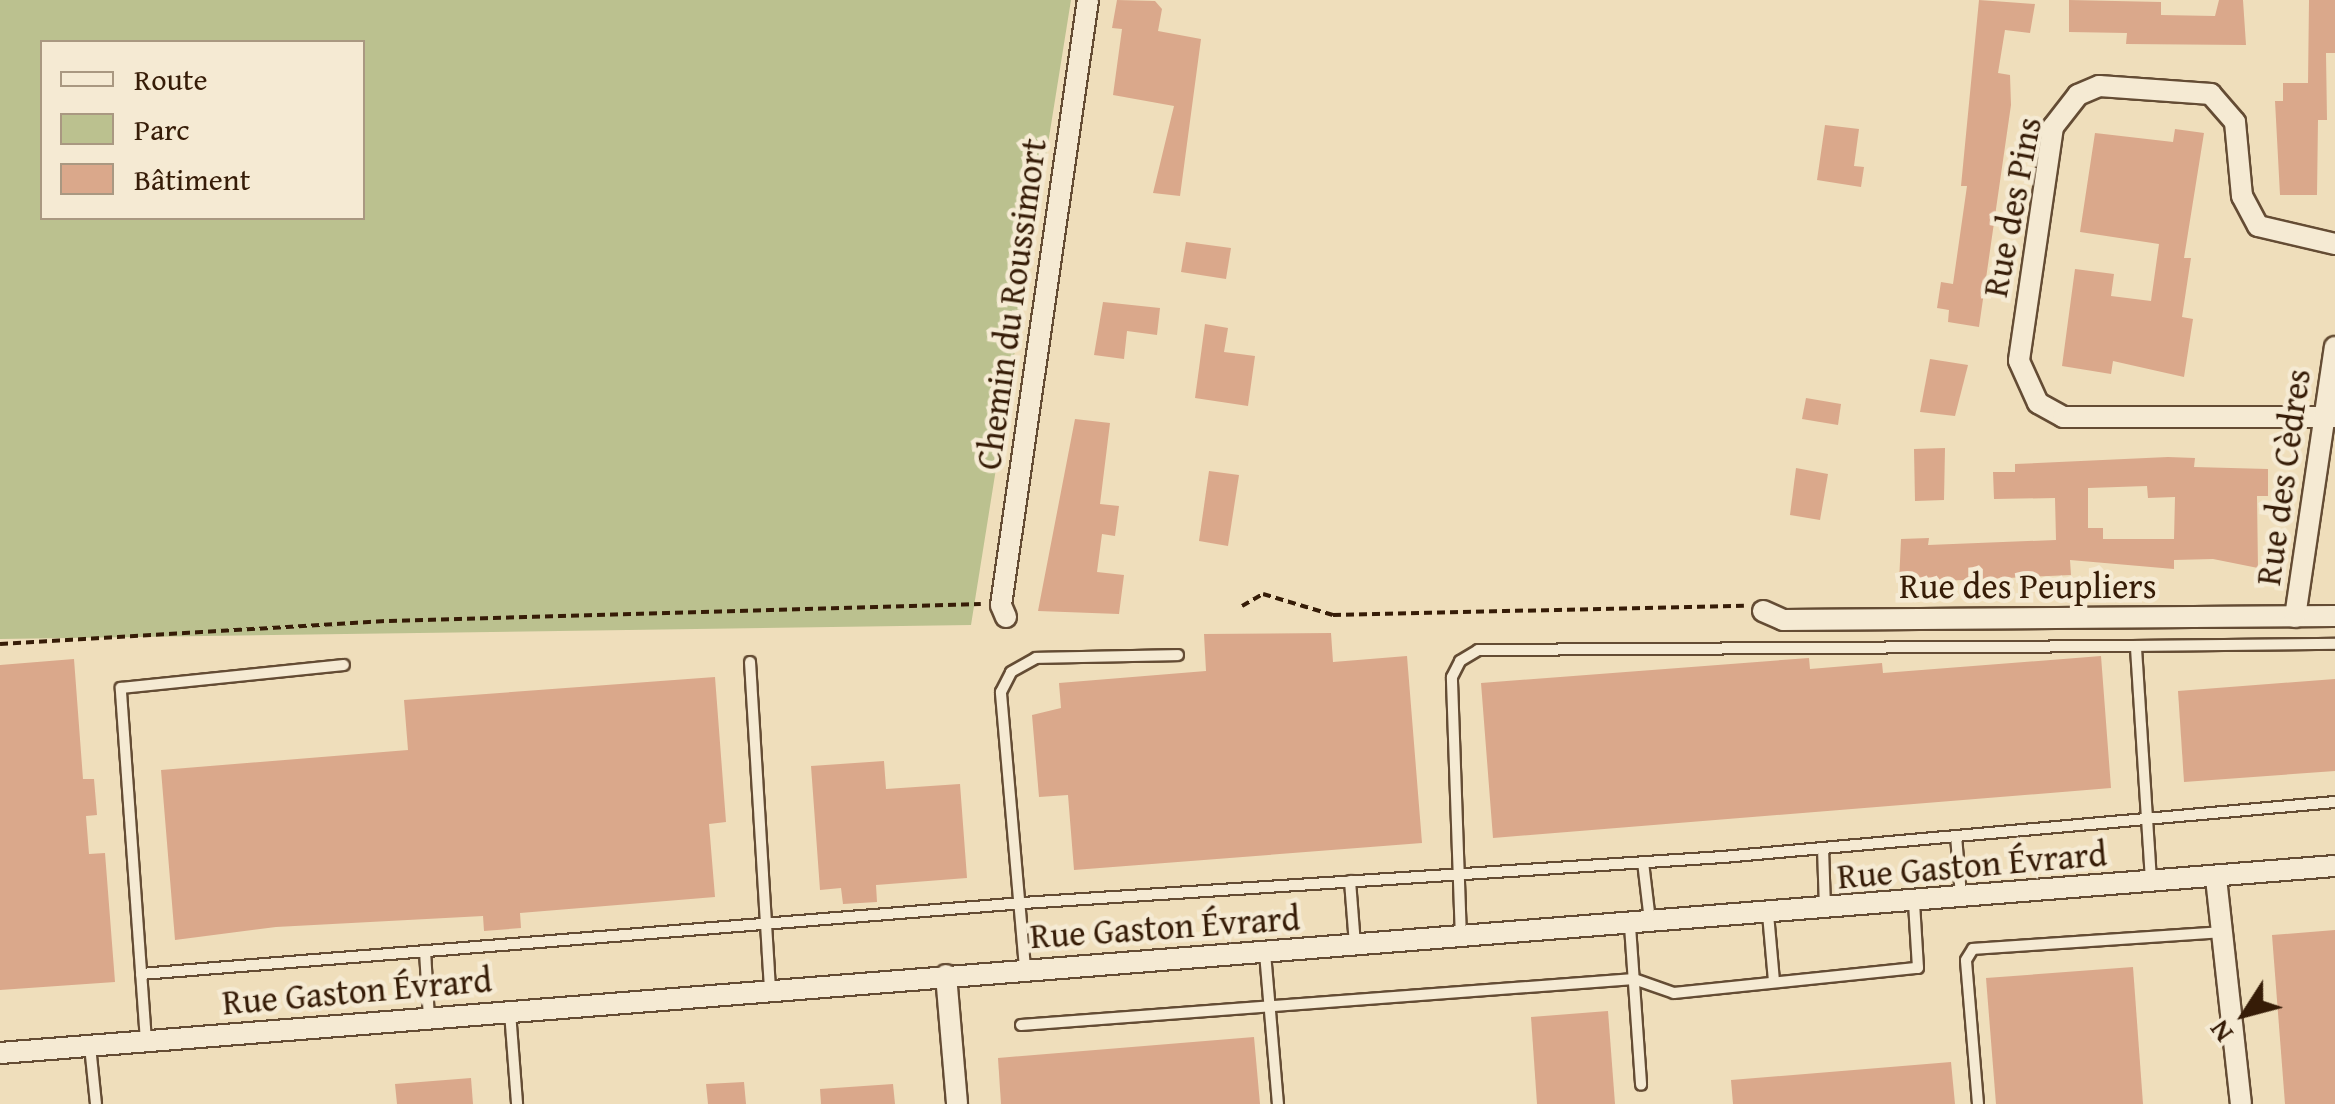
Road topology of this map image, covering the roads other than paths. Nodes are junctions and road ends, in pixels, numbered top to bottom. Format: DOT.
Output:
graph roads {
  1 [pos="1088,0"];
  2 [pos="2335,244"];
  3 [pos="2335,347"];
  4 [pos="2330,417"];
  5 [pos="1763,610"];
  6 [pos="1003,611"];
  7 [pos="2335,616"];
  8 [pos="2295,617"];
  9 [pos="2335,644"];
  10 [pos="2136,646"];
  11 [pos="1178,656"];
  12 [pos="750,662"];
  13 [pos="344,664"];
  14 [pos="2335,802"];
  15 [pos="2146,820"];
  16 [pos="1956,836"];
  17 [pos="1823,848"];
  18 [pos="1643,862"];
  19 [pos="2335,866"];
  20 [pos="1461,874"];
  21 [pos="2216,878"];
  22 [pos="1350,881"];
  23 [pos="2151,882"];
  24 [pos="1961,898"];
  25 [pos="1914,902"];
  26 [pos="1023,903"];
  27 [pos="1825,909"];
  28 [pos="1768,914"];
  29 [pos="1640,925"];
  30 [pos="766,926"];
  31 [pos="2222,932"];
  32 [pos="1462,940"];
  33 [pos="1356,946"];
  34 [pos="425,951"];
  35 [pos="1266,952"];
  36 [pos="1025,968"];
  37 [pos="141,974"];
  38 [pos="946,975"];
  39 [pos="1634,979"];
  40 [pos="1774,981"];
  41 [pos="770,990"];
  42 [pos="1270,1007"];
  43 [pos="510,1011"];
  44 [pos="429,1018"];
  45 [pos="1021,1026"];
  46 [pos="146,1041"];
  47 [pos="90,1046"];
  48 [pos="0,1052"];
  49 [pos="1642,1085"];
  50 [pos="96,1104"];
  51 [pos="517,1104"];
  52 [pos="957,1104"];
  53 [pos="1278,1104"];
  54 [pos="1978,1104"];
  55 [pos="2241,1104"];
  1 -- 6 [label="street, Chemin du Roussimort"];
  2 -- 4 [label="street, Rue des Pins"];
  3 -- 4 [label="street, Rue des Cèdres"];
  4 -- 8 [label="street, Rue des Cèdres"];
  5 -- 8 [label="street, Rue des Peupliers"];
  7 -- 8 [label="street, Rue des Peupliers"];
  9 -- 10 [label="lane"];
  10 -- 15 [label="lane"];
  10 -- 20 [label="lane"];
  11 -- 26 [label="lane"];
  12 -- 30 [label="lane"];
  13 -- 37 [label="lane"];
  14 -- 15 [label="lane"];
  15 -- 16 [label="lane"];
  15 -- 23 [label="lane"];
  16 -- 17 [label="lane"];
  16 -- 24 [label="lane"];
  17 -- 18 [label="lane"];
  17 -- 27 [label="lane"];
  18 -- 20 [label="lane"];
  18 -- 29 [label="lane"];
  19 -- 21 [label="street, Rue Gaston Évrard"];
  20 -- 22 [label="lane"];
  20 -- 32 [label="lane"];
  21 -- 23 [label="street, Rue Gaston Évrard"];
  21 -- 31 [label="street"];
  22 -- 26 [label="lane"];
  22 -- 33 [label="lane"];
  23 -- 24 [label="street, Rue Gaston Évrard"];
  24 -- 25 [label="street, Rue Gaston Évrard"];
  25 -- 27 [label="street, Rue Gaston Évrard"];
  25 -- 40 [label="lane"];
  26 -- 30 [label="lane"];
  26 -- 36 [label="lane"];
  27 -- 28 [label="street, Rue Gaston Évrard"];
  28 -- 29 [label="street, Rue Gaston Évrard"];
  28 -- 40 [label="lane"];
  29 -- 32 [label="street, Rue Gaston Évrard"];
  29 -- 39 [label="lane"];
  30 -- 34 [label="lane"];
  30 -- 41 [label="lane"];
  31 -- 54 [label="lane"];
  31 -- 55 [label="street"];
  32 -- 33 [label="street, Rue Gaston Évrard"];
  33 -- 35 [label="street, Rue Gaston Évrard"];
  34 -- 37 [label="lane"];
  34 -- 44 [label="lane"];
  35 -- 36 [label="street, Rue Gaston Évrard"];
  35 -- 42 [label="lane"];
  36 -- 38 [label="street, Rue Gaston Évrard"];
  37 -- 46 [label="lane"];
  38 -- 41 [label="street, Rue Gaston Évrard"];
  38 -- 52 [label="street"];
  39 -- 40 [label="lane"];
  39 -- 42 [label="lane"];
  39 -- 49 [label="lane"];
  41 -- 43 [label="street, Rue Gaston Évrard"];
  42 -- 45 [label="lane"];
  42 -- 53 [label="lane"];
  43 -- 44 [label="street, Rue Gaston Évrard"];
  43 -- 51 [label="lane"];
  44 -- 46 [label="street, Rue Gaston Évrard"];
  46 -- 47 [label="street, Rue Gaston Évrard"];
  47 -- 48 [label="street, Rue Gaston Évrard"];
  47 -- 50 [label="lane"];
}
